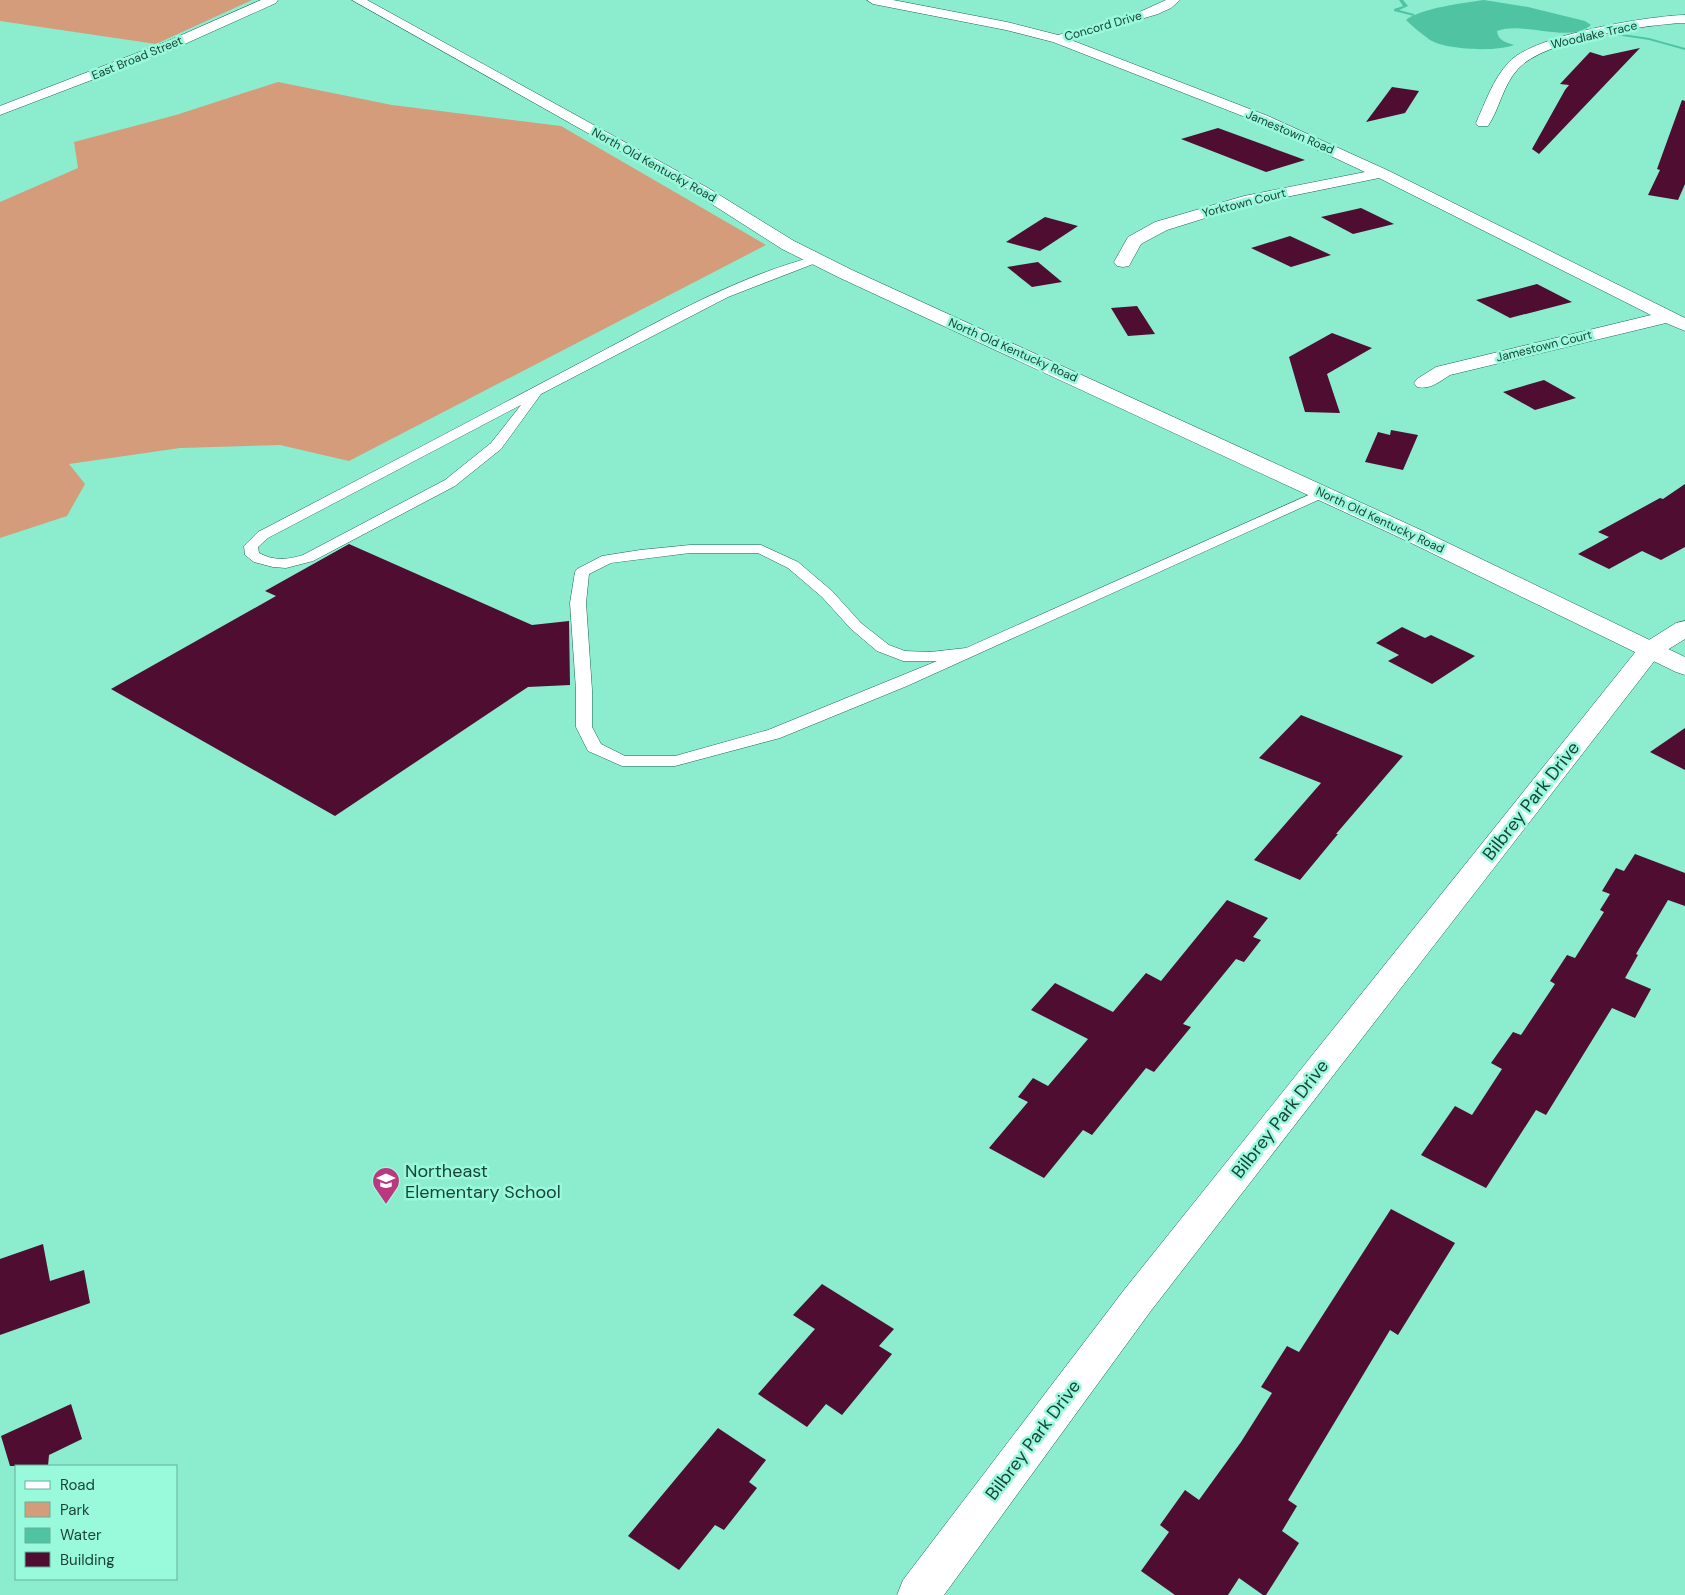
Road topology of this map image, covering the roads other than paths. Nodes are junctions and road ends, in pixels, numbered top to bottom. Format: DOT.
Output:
graph roads {
  1 [pos="272,0"];
  2 [pos="358,0"];
  3 [pos="873,0"];
  4 [pos="1174,0"];
  5 [pos="1685,19"];
  6 [pos="1058,39"];
  7 [pos="0,111"];
  8 [pos="1483,123"];
  9 [pos="1381,173"];
  10 [pos="817,260"];
  11 [pos="1123,262"];
  12 [pos="1667,316"];
  13 [pos="1685,325"];
  14 [pos="1424,383"];
  15 [pos="536,392"];
  16 [pos="1322,493"];
  17 [pos="1685,628"];
  18 [pos="1650,650"];
  19 [pos="971,652"];
  20 [pos="1685,667"];
  21 [pos="918,1595"];
  1 -- 7 [label="street, East Broad Street"];
  2 -- 10 [label="street, North Old Kentucky Road"];
  3 -- 6 [label="street, Jamestown Road"];
  4 -- 6 [label="street, Concord Drive"];
  5 -- 8 [label="street, Woodlake Trace"];
  6 -- 9 [label="street, Jamestown Road"];
  9 -- 11 [label="street, Yorktown Court"];
  9 -- 12 [label="street, Jamestown Road"];
  10 -- 15 [label="lane"];
  10 -- 16 [label="street, North Old Kentucky Road"];
  12 -- 13 [label="street, Jamestown Road"];
  12 -- 14 [label="street, Jamestown Court"];
  15 -- 15 [label="lane"];
  16 -- 18 [label="street, North Old Kentucky Road"];
  16 -- 19 [label="lane"];
  17 -- 18 [label="street"];
  18 -- 20 [label="street, North Old Kentucky Road"];
  18 -- 21 [label="street, Bilbrey Park Drive"];
  19 -- 19 [label="lane"];
}
